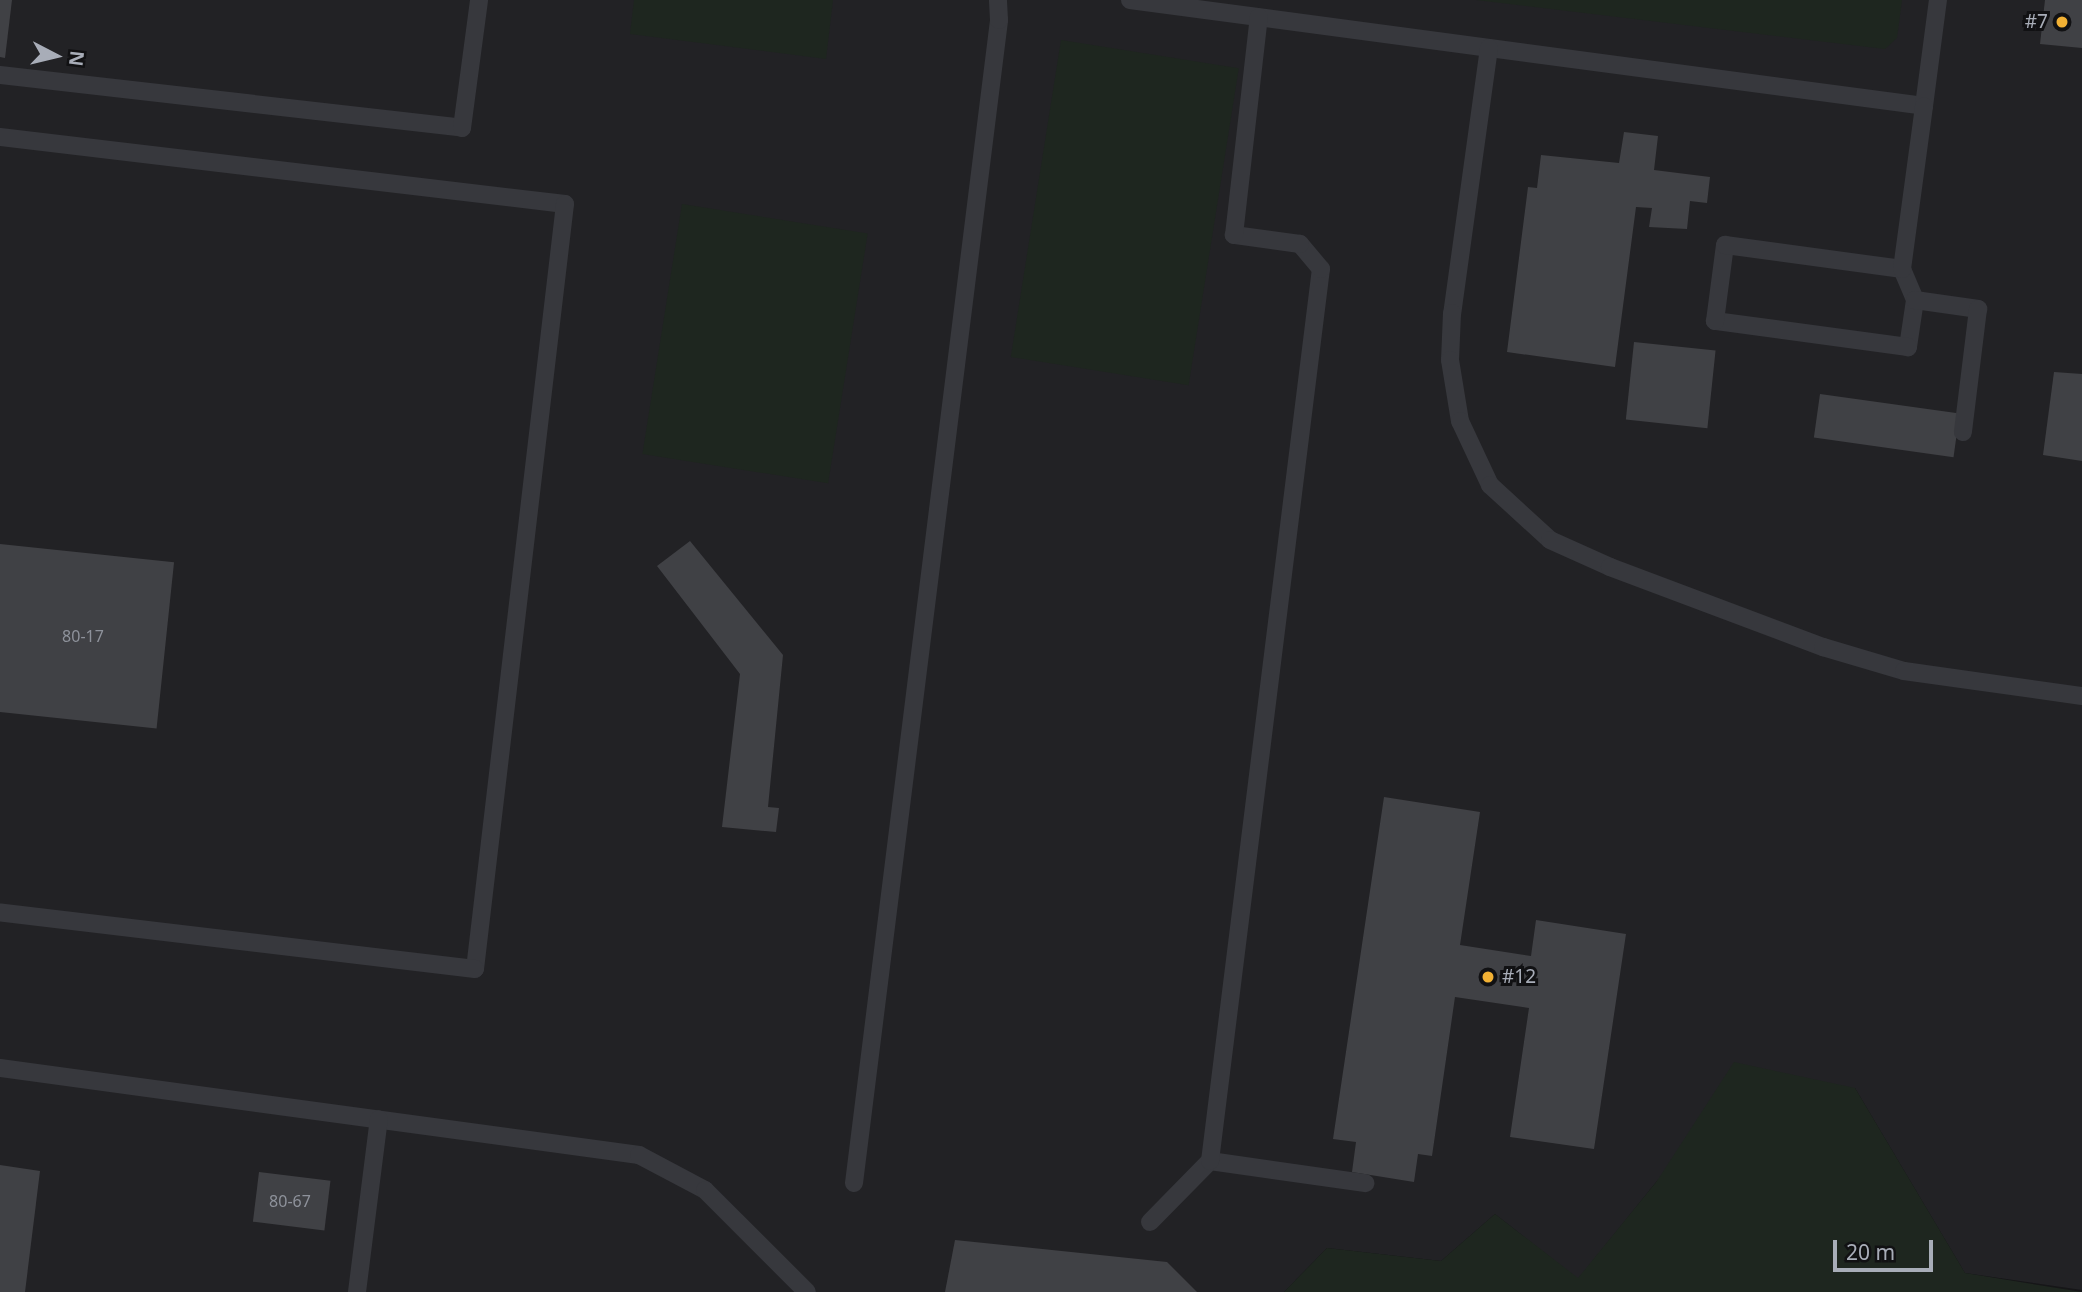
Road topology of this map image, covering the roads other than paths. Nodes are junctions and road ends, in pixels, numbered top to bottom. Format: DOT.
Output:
graph roads {
  1 [pos="479,0"];
  2 [pos="998,0"];
  3 [pos="1130,0"];
  4 [pos="1938,0"];
  5 [pos="1259,18"];
  6 [pos="1489,48"];
  7 [pos="0,75"];
  8 [pos="1924,106"];
  9 [pos="0,137"];
  10 [pos="1902,269"];
  11 [pos="1915,300"];
  12 [pos="1963,432"];
  13 [pos="2082,696"];
  14 [pos="0,912"];
  15 [pos="0,1068"];
  16 [pos="379,1119"];
  17 [pos="1210,1161"];
  18 [pos="854,1183"];
  19 [pos="1365,1183"];
  20 [pos="1150,1222"];
  21 [pos="357,1292"];
  22 [pos="807,1292"];
  1 -- 7 [label="lane"];
  2 -- 18 [label="lane"];
  3 -- 5 [label="lane"];
  4 -- 8 [label="lane"];
  5 -- 6 [label="lane"];
  5 -- 17 [label="lane"];
  6 -- 8 [label="lane"];
  6 -- 13 [label="lane"];
  8 -- 10 [label="lane"];
  9 -- 14 [label="lane"];
  10 -- 11 [label="lane"];
  10 -- 11 [label="lane"];
  11 -- 12 [label="lane"];
  15 -- 16 [label="lane"];
  16 -- 21 [label="lane"];
  16 -- 22 [label="lane"];
  17 -- 19 [label="lane"];
  17 -- 20 [label="lane"];
}
